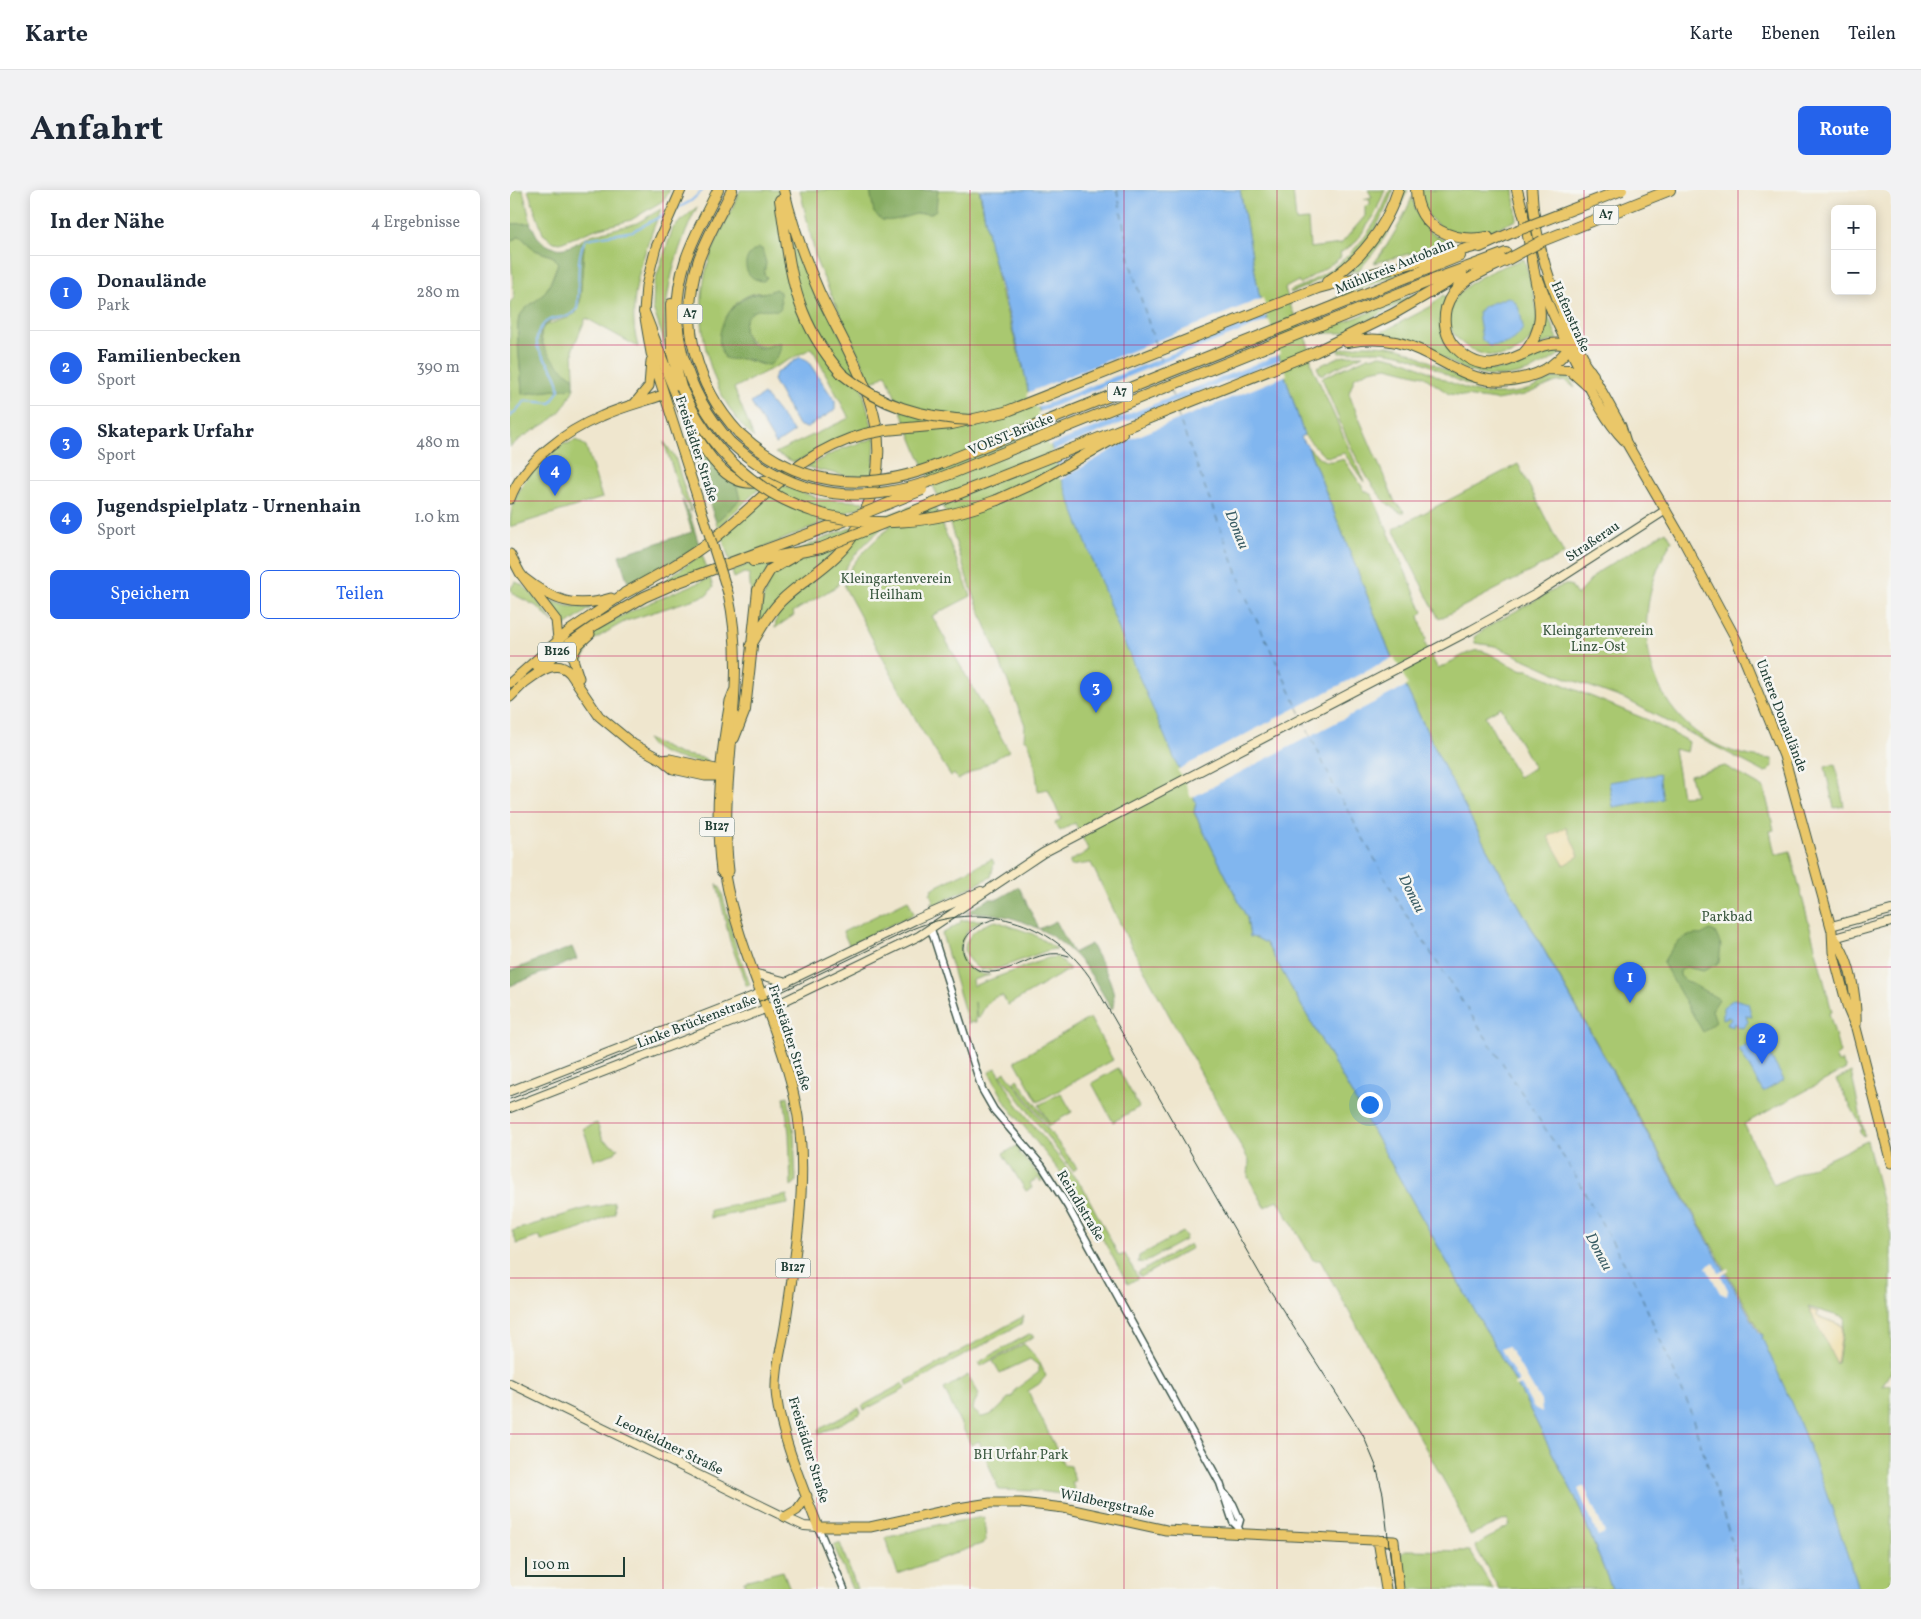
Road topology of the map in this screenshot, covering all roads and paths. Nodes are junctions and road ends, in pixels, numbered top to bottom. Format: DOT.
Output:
graph roads {
  1 [pos="681,190"];
  2 [pos="718,190"];
  3 [pos="732,190"];
  4 [pos="779,190"];
  5 [pos="784,190"];
  6 [pos="1398,190"];
  7 [pos="1416,190"];
  8 [pos="1517,190"];
  9 [pos="1522,190"];
  10 [pos="1532,190"];
  11 [pos="1622,190"];
  12 [pos="1670,190"];
  13 [pos="1523,213"];
  14 [pos="1505,234"];
  15 [pos="1485,244"];
  16 [pos="1506,257"];
  17 [pos="1532,260"];
  18 [pos="1482,262"];
  19 [pos="683,270"];
  20 [pos="1318,288"];
  21 [pos="644,312"];
  22 [pos="1562,313"];
  23 [pos="1298,322"];
  24 [pos="1303,333"];
  25 [pos="1568,347"];
  26 [pos="1315,352"];
  27 [pos="651,353"];
  28 [pos="1520,356"];
  29 [pos="1546,369"];
  30 [pos="1593,375"];
  31 [pos="1588,386"];
  32 [pos="663,395"];
  33 [pos="634,404"];
  34 [pos="972,420"];
  35 [pos="1145,421"];
  36 [pos="1626,442"];
  37 [pos="787,474"];
  38 [pos="950,474"];
  39 [pos="510,498"];
  40 [pos="1668,513"];
  41 [pos="798,553"];
  42 [pos="510,554"];
  43 [pos="706,571"];
  44 [pos="524,578"];
  45 [pos="625,593"];
  46 [pos="597,624"];
  47 [pos="558,639"];
  48 [pos="752,645"];
  49 [pos="1430,652"];
  50 [pos="510,683"];
  51 [pos="521,685"];
  52 [pos="734,691"];
  53 [pos="584,695"];
  54 [pos="510,696"];
  55 [pos="734,738"];
  56 [pos="720,773"];
  57 [pos="730,774"];
  58 [pos="725,875"];
  59 [pos="990,888"];
  60 [pos="1891,910"];
  61 [pos="926,915"];
  62 [pos="1891,922"];
  63 [pos="1831,926"];
  64 [pos="931,929"];
  65 [pos="1834,938"];
  66 [pos="753,973"];
  67 [pos="787,982"];
  68 [pos="760,994"];
  69 [pos="766,1009"];
  70 [pos="510,1091"];
  71 [pos="510,1108"];
  72 [pos="1891,1163"];
  73 [pos="510,1383"];
  74 [pos="807,1496"];
  75 [pos="785,1517"];
  76 [pos="818,1527"];
  77 [pos="1240,1530"];
  78 [pos="1378,1540"];
  79 [pos="844,1589"];
  80 [pos="1386,1589"];
  81 [pos="1399,1589"];
  1 -- 21 [label="main road, Freistädter Straße"];
  2 -- 19 [label="highway, A7"];
  3 -- 23 [label="highway, VOEST-Brücke / A7, bridge"];
  4 -- 34 [label="highway, bridge"];
  5 -- 48 [label="highway"];
  6 -- 20 [label="highway"];
  7 -- 14 [label="highway"];
  8 -- 13 [label="highway"];
  9 -- 13 [label="main road, Hafenstraße"];
  10 -- 22 [label="main road, Hafenstraße"];
  11 -- 14 [label="highway, A7, bridge"];
  12 -- 16 [label="highway, A7, bridge"];
  13 -- 17 [label="main road, Hafenstraße"];
  14 -- 15 [label="highway, Mühlkreis Autobahn / A7"];
  15 -- 20 [label="highway"];
  15 -- 23 [label="highway, Mühlkreis Autobahn / A7"];
  16 -- 18 [label="highway, Mühlkreis Autobahn / A7"];
  16 -- 28 [label="highway"];
  17 -- 25 [label="main road, Hafenstraße"];
  17 -- 28 [label="highway"];
  18 -- 24 [label="highway, Mühlkreis Autobahn / A7"];
  18 -- 26 [label="highway"];
  19 -- 35 [label="highway, bridge"];
  19 -- 38 [label="highway, VOEST-Brücke / A7, bridge"];
  20 -- 34 [label="highway"];
  21 -- 27 [label="main road, Freistädter Straße"];
  21 -- 37 [label="highway"];
  22 -- 25 [label="highway"];
  22 -- 30 [label="main road, Hafenstraße"];
  24 -- 38 [label="highway, VOEST-Brücke / A7"];
  25 -- 28 [label="highway"];
  25 -- 29 [label="highway"];
  25 -- 30 [label="highway"];
  25 -- 31 [label="main road, Hafenstraße"];
  26 -- 29 [label="highway"];
  26 -- 35 [label="highway"];
  27 -- 32 [label="main road, Freistädter Straße"];
  27 -- 33 [label="main road"];
  29 -- 31 [label="highway"];
  30 -- 36 [label="main road, Hafenstraße"];
  31 -- 36 [label="main road, Hafenstraße"];
  32 -- 33 [label="main road"];
  32 -- 52 [label="main road, Freistädter Straße / B127, bridge"];
  33 -- 39 [label="main road"];
  34 -- 37 [label="highway, bridge"];
  35 -- 41 [label="highway, bridge"];
  36 -- 40 [label="main road, Hafenstraße"];
  37 -- 45 [label="highway"];
  38 -- 43 [label="highway, bridge"];
  40 -- 49 [label="main road, Straßerau"];
  40 -- 63 [label="main road, Untere Donaulände"];
  41 -- 43 [label="highway"];
  41 -- 48 [label="highway"];
  42 -- 44 [label="main road"];
  43 -- 46 [label="highway"];
  44 -- 45 [label="main road"];
  44 -- 47 [label="main road"];
  45 -- 47 [label="main road, B126"];
  46 -- 51 [label="main road, B126"];
  46 -- 53 [label="main road"];
  47 -- 50 [label="main road, B126"];
  48 -- 55 [label="highway"];
  49 -- 59 [label="main road, Linke Brückenstraße"];
  51 -- 53 [label="main road"];
  51 -- 54 [label="main road, B126"];
  52 -- 55 [label="main road, Freistädter Straße / B127"];
  52 -- 56 [label="main road, Freistädter Straße / B127"];
  53 -- 56 [label="main road"];
  55 -- 57 [label="main road, Freistädter Straße / B127"];
  56 -- 57 [label="main road"];
  56 -- 58 [label="main road, Freistädter Straße / B127"];
  57 -- 58 [label="main road, Freistädter Straße / B127"];
  58 -- 66 [label="main road, Freistädter Straße / B127"];
  59 -- 61 [label="main road, Linke Brückenstraße"];
  59 -- 64 [label="main road, Linke Brückenstraße"];
  60 -- 63 [label="main road"];
  61 -- 64 [label="main road"];
  61 -- 67 [label="main road, Linke Brückenstraße"];
  62 -- 65 [label="main road"];
  63 -- 65 [label="main road, Untere Donaulände"];
  64 -- 69 [label="main road, Linke Brückenstraße"];
  64 -- 77 [label="street, Reindlstraße"];
  65 -- 72 [label="main road, Untere Donaulände"];
  66 -- 67 [label="main road, Linke Brückenstraße"];
  66 -- 68 [label="main road, Freistädter Straße / B127"];
  67 -- 68 [label="main road, Linke Brückenstraße"];
  68 -- 69 [label="main road, Freistädter Straße / B127"];
  68 -- 70 [label="main road, Linke Brückenstraße"];
  69 -- 71 [label="main road, Linke Brückenstraße"];
  69 -- 74 [label="main road, Freistädter Straße / B127"];
  73 -- 75 [label="main road, Leonfeldner Straße"];
  74 -- 75 [label="main road"];
  74 -- 76 [label="main road, Freistädter Straße / B127"];
  75 -- 76 [label="main road, Leonfeldner Straße"];
  76 -- 77 [label="main road, Wildbergstraße"];
  76 -- 79 [label="street, Freistädter Straße"];
  77 -- 78 [label="main road, Wildbergstraße"];
  78 -- 80 [label="main road"];
  78 -- 81 [label="main road, Wildbergstraße"];
}
